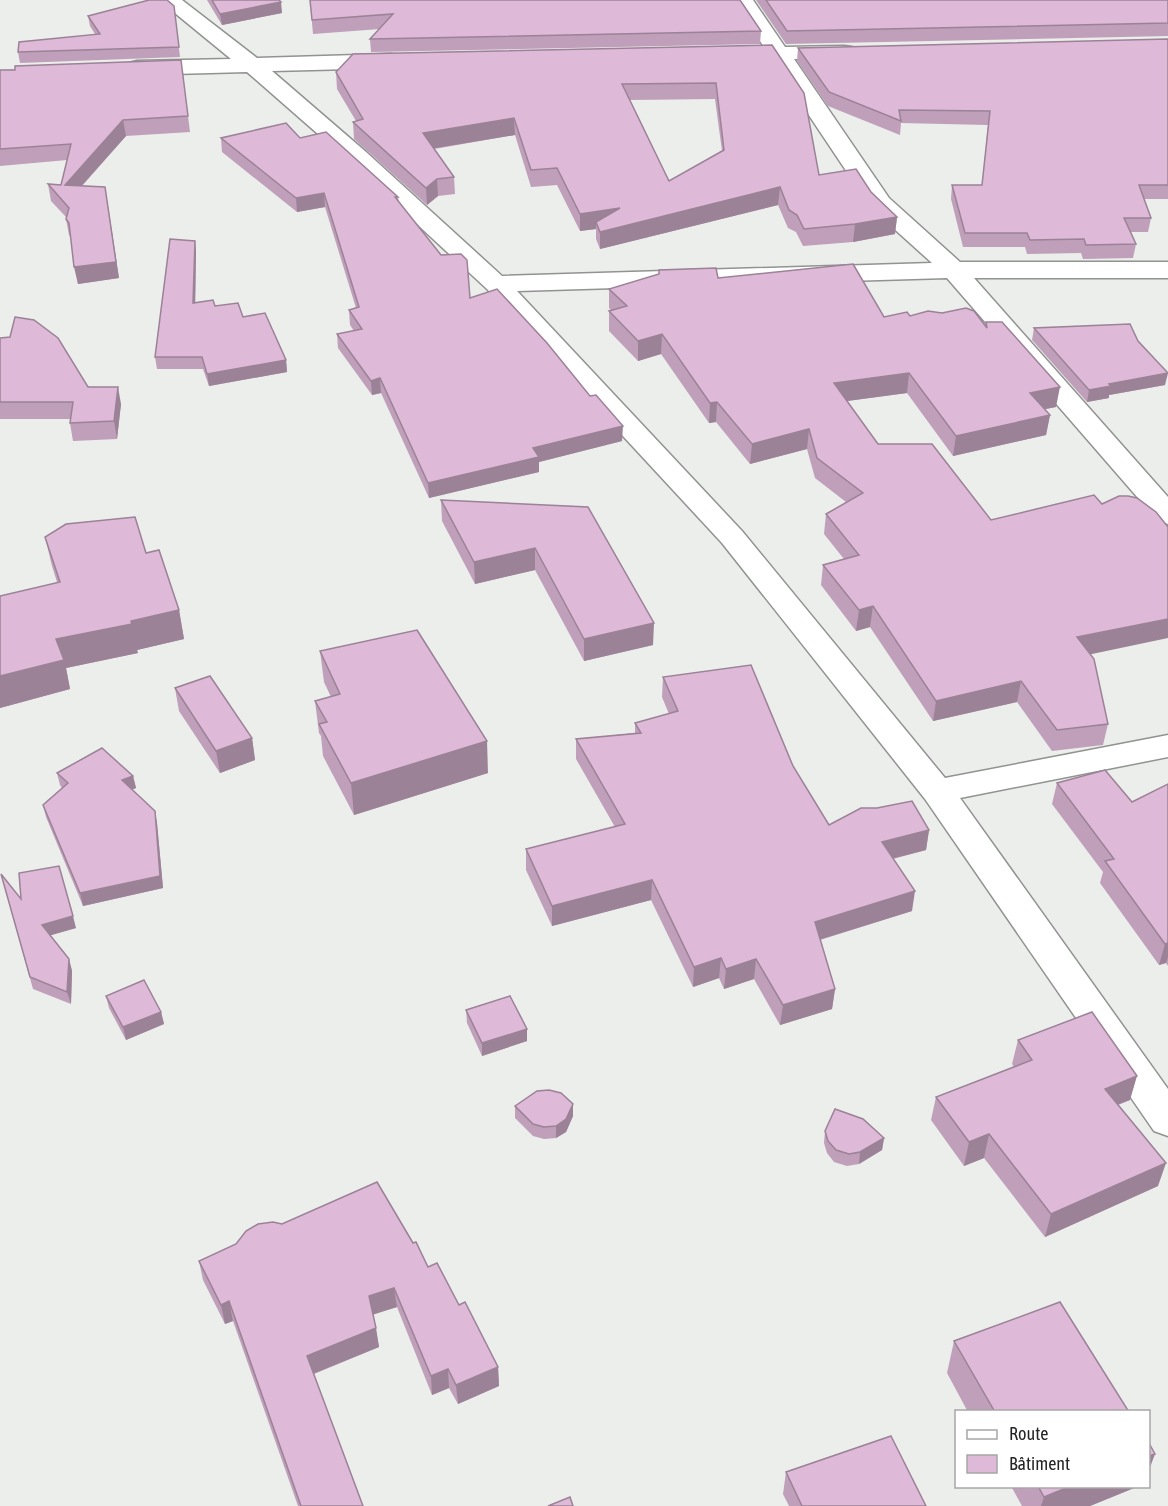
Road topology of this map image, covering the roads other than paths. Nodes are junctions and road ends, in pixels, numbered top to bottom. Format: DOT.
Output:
graph roads {
  1 [pos="168,0"];
  2 [pos="742,0"];
  3 [pos="861,51"];
  4 [pos="778,53"];
  5 [pos="719,54"];
  6 [pos="407,61"];
  7 [pos="251,64"];
  8 [pos="120,69"];
  9 [pos="954,270"];
  10 [pos="1168,270"];
  11 [pos="496,284"];
  12 [pos="1168,515"];
  13 [pos="1168,746"];
  14 [pos="937,792"];
  15 [pos="1168,1120"];
  1 -- 7 [label="street"];
  2 -- 4 [label="street"];
  3 -- 4 [label="street"];
  4 -- 5 [label="street"];
  4 -- 9 [label="street"];
  6 -- 7 [label="street"];
  7 -- 8 [label="street"];
  7 -- 11 [label="street"];
  9 -- 10 [label="street"];
  9 -- 11 [label="street"];
  9 -- 12 [label="street"];
  11 -- 14 [label="street"];
  13 -- 14 [label="street"];
  14 -- 15 [label="street"];
}
